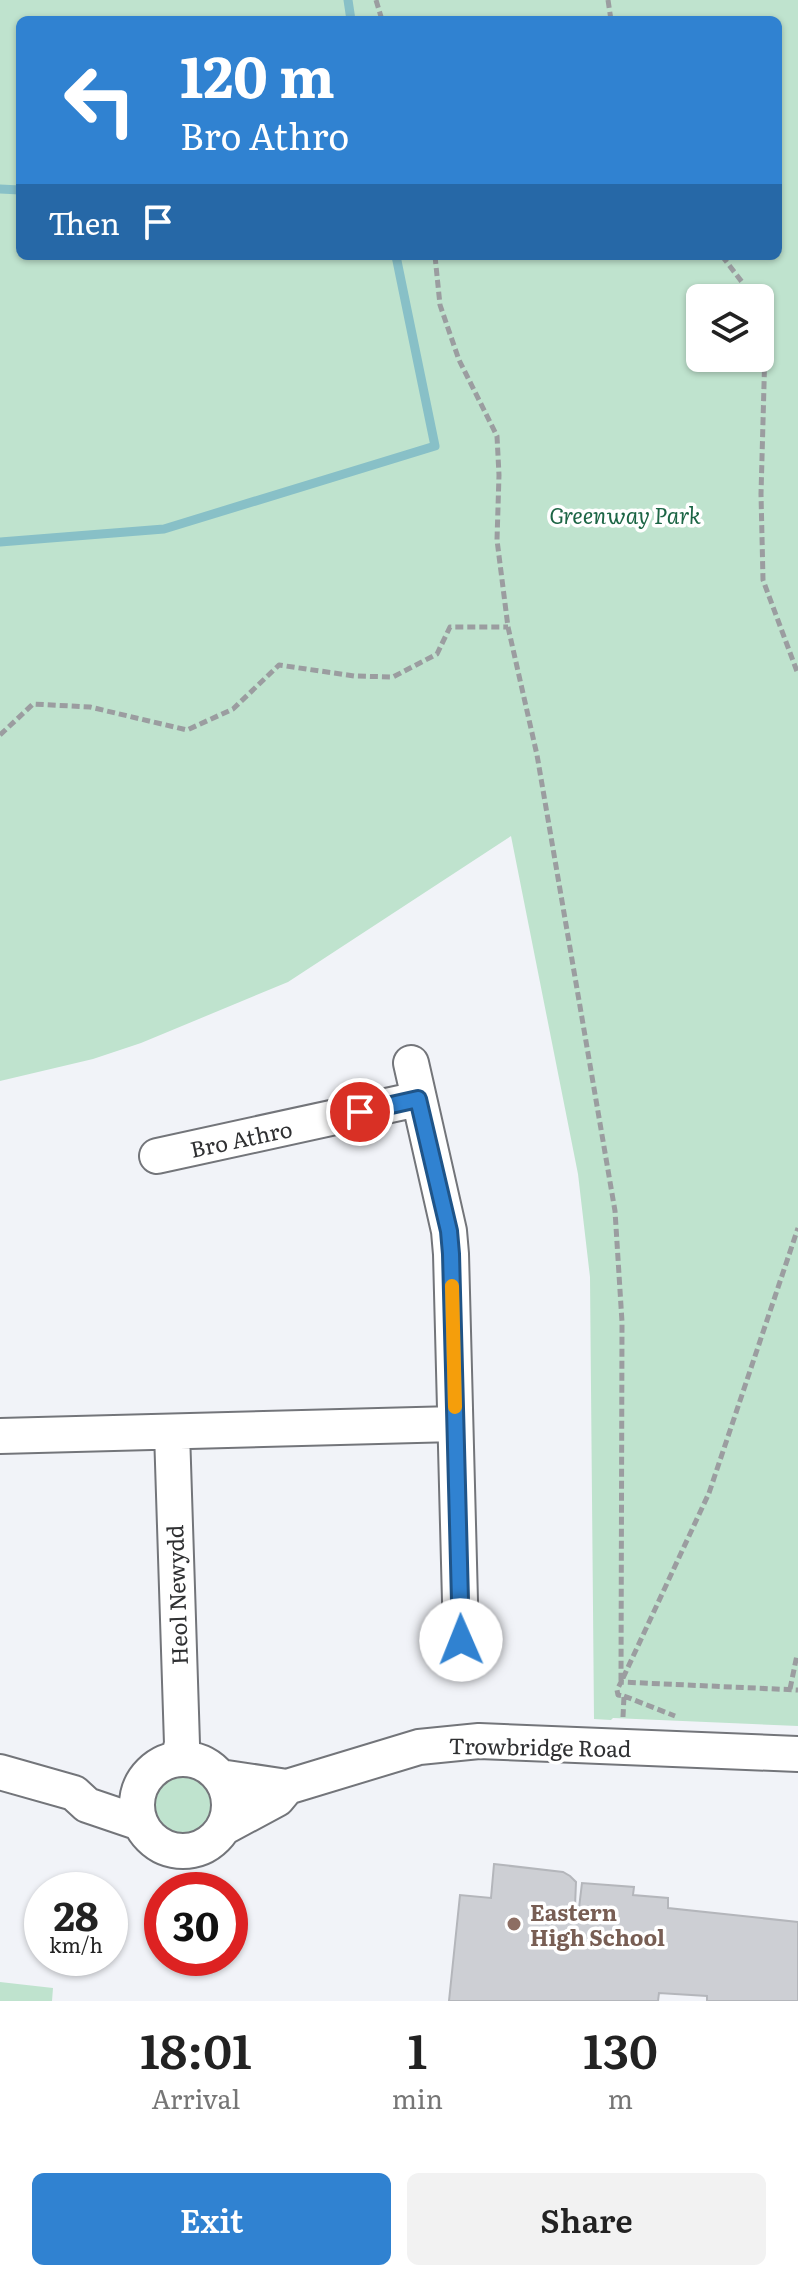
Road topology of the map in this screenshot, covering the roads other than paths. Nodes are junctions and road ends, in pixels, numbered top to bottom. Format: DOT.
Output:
graph roads {
  1 [pos="411,1063"];
  2 [pos="418,1099"];
  3 [pos="157,1156"];
  4 [pos="455,1424"];
  5 [pos="172,1432"];
  6 [pos="0,1436"];
  7 [pos="461,1640"];
  8 [pos="798,1754"];
  9 [pos="178,1759"];
  10 [pos="0,1772"];
  11 [pos="220,1777"];
  12 [pos="143,1781"];
  13 [pos="287,1787"];
  14 [pos="74,1793"];
  15 [pos="140,1823"];
  16 [pos="223,1828"];
  1 -- 2 [label="street"];
  2 -- 3 [label="street, Bro Athro"];
  2 -- 4 [label="street"];
  4 -- 5 [label="street"];
  4 -- 7 [label="street"];
  5 -- 6 [label="street"];
  5 -- 9 [label="street, Heol Newydd"];
  8 -- 13 [label="street, Trowbridge Road"];
  9 -- 11 [label="street, Trowbridge Road"];
  9 -- 12 [label="street, Trowbridge Road"];
  10 -- 14 [label="street, Trowbridge Road"];
  11 -- 13 [label="street, Trowbridge Road"];
  11 -- 16 [label="street"];
  12 -- 14 [label="street, Trowbridge Road"];
  12 -- 15 [label="street"];
  13 -- 16 [label="street, Trowbridge Road"];
  14 -- 15 [label="street, Trowbridge Road"];
  15 -- 16 [label="street, Trowbridge Road"];
}
